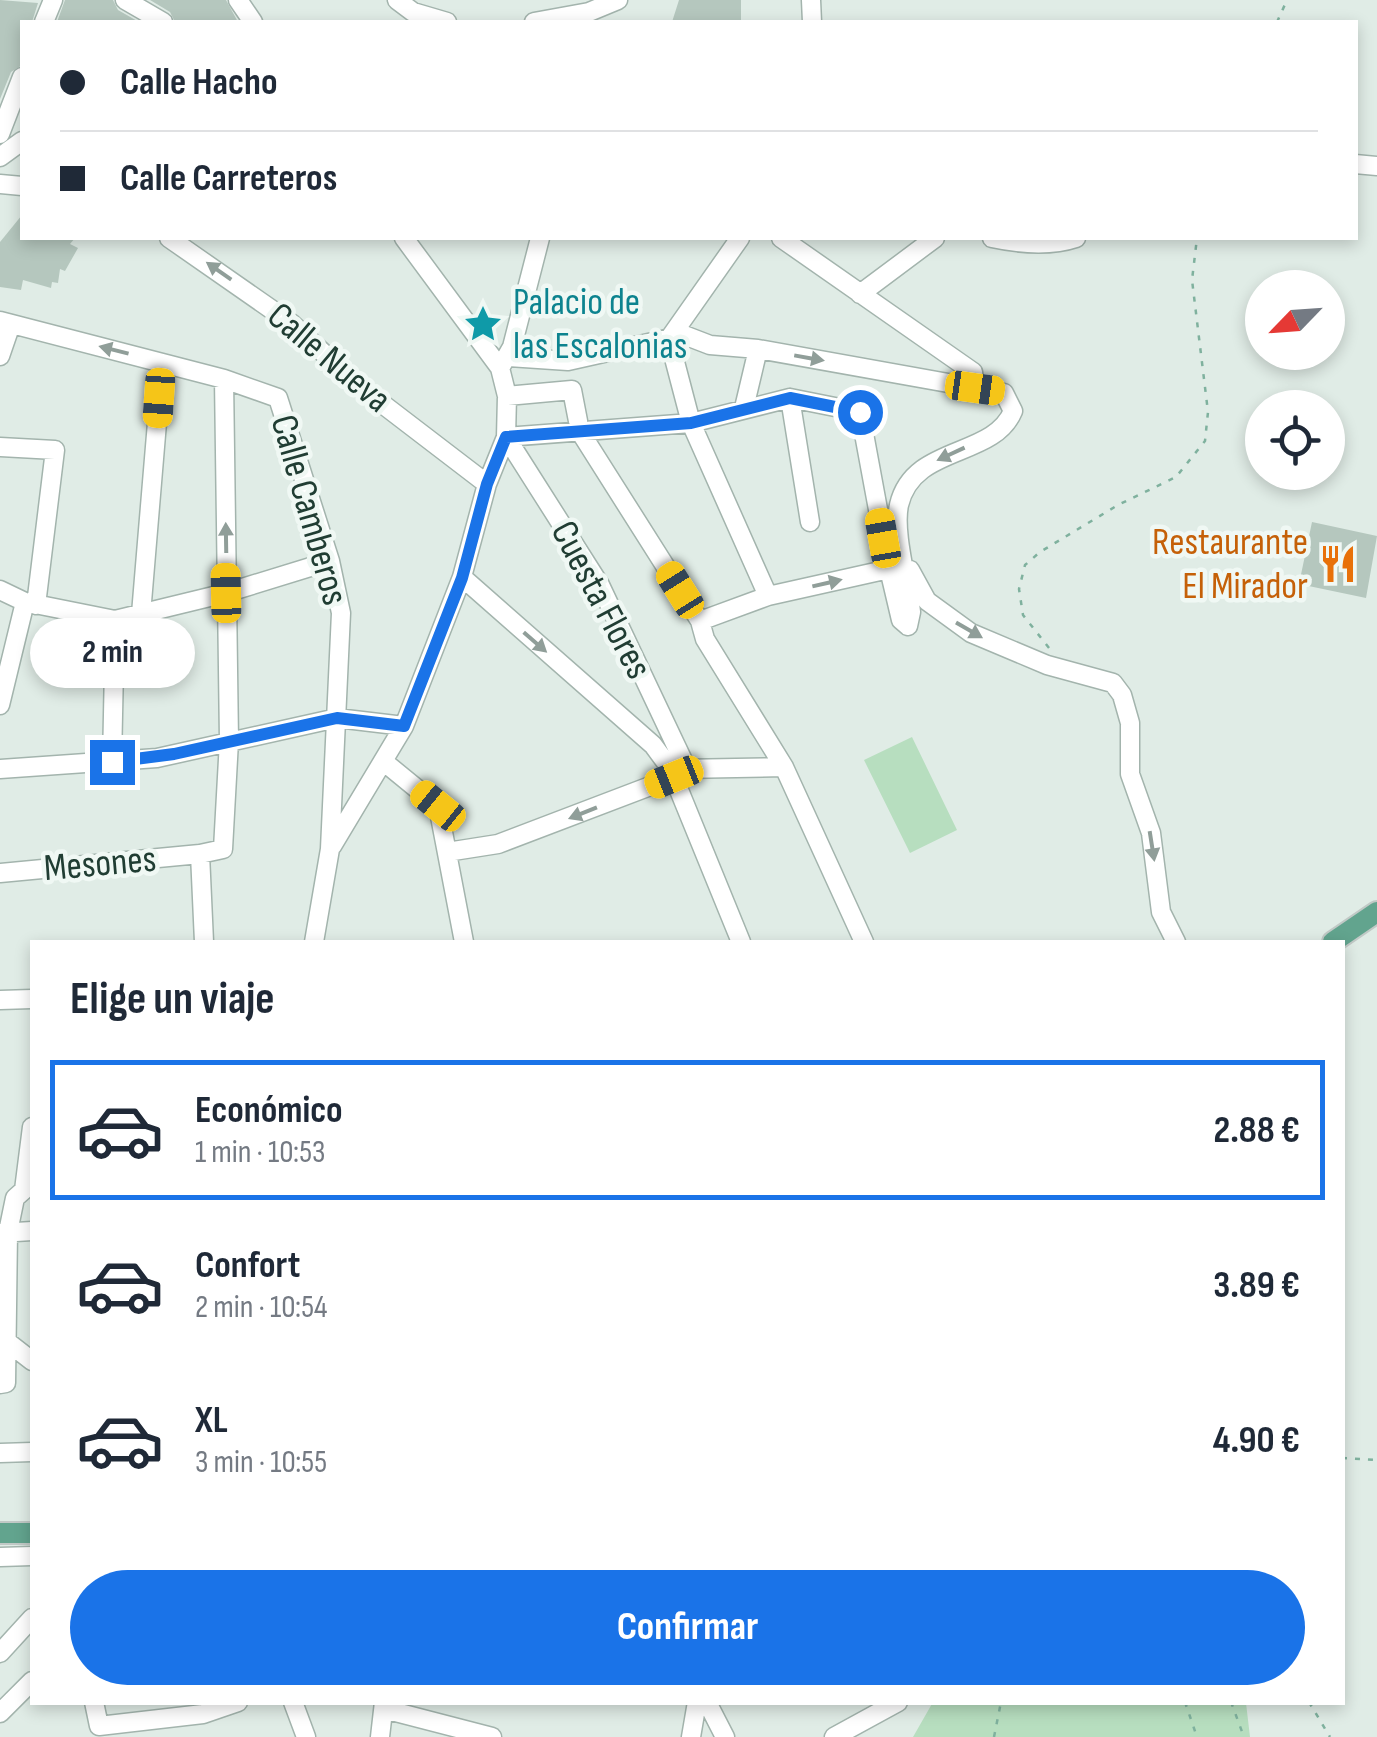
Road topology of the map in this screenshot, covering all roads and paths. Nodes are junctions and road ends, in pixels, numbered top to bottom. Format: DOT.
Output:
graph roads {
  1 [pos="126,0"];
  2 [pos="398,0"];
  3 [pos="614,3"];
  4 [pos="586,12"];
  5 [pos="160,20"];
  6 [pos="441,20"];
  7 [pos="544,20"];
  8 [pos="20,82"];
  9 [pos="0,134"];
  10 [pos="171,240"];
  11 [pos="406,240"];
  12 [pos="539,240"];
  13 [pos="739,240"];
  14 [pos="784,240"];
  15 [pos="932,240"];
  16 [pos="1002,240"];
  17 [pos="1070,240"];
  18 [pos="1197,240"];
  19 [pos="860,294"];
  20 [pos="6,322"];
  21 [pos="669,340"];
  22 [pos="758,349"];
  23 [pos="0,356"];
  24 [pos="162,362"];
  25 [pos="504,362"];
  26 [pos="224,379"];
  27 [pos="975,388"];
  28 [pos="507,396"];
  29 [pos="790,398"];
  30 [pos="744,408"];
  31 [pos="691,423"];
  32 [pos="578,426"];
  33 [pos="506,437"];
  34 [pos="0,447"];
  35 [pos="487,484"];
  36 [pos="810,522"];
  37 [pos="330,561"];
  38 [pos="897,565"];
  39 [pos="462,578"];
  40 [pos="0,590"];
  41 [pos="226,593"];
  42 [pos="768,596"];
  43 [pos="31,604"];
  44 [pos="142,614"];
  45 [pos="115,620"];
  46 [pos="700,622"];
  47 [pos="1065,669"];
  48 [pos="0,705"];
  49 [pos="337,718"];
  50 [pos="404,726"];
  51 [pos="229,741"];
  52 [pos="383,761"];
  53 [pos="112,762"];
  54 [pos="784,767"];
  55 [pos="0,769"];
  56 [pos="677,771"];
  57 [pos="330,849"];
  58 [pos="447,852"];
  59 [pos="200,854"];
  60 [pos="0,873"];
  61 [pos="1377,912"];
  62 [pos="204,940"];
  63 [pos="314,940"];
  64 [pos="464,940"];
  65 [pos="739,940"];
  66 [pos="863,940"];
  67 [pos="1175,940"];
  68 [pos="1336,940"];
  69 [pos="0,1000"];
  70 [pos="30,1000"];
  71 [pos="30,1144"];
  72 [pos="8,1196"];
  73 [pos="30,1231"];
  74 [pos="4,1232"];
  75 [pos="6,1340"];
  76 [pos="30,1359"];
  77 [pos="0,1384"];
  78 [pos="30,1452"];
  79 [pos="0,1453"];
  80 [pos="1345,1458"];
  81 [pos="1377,1460"];
  82 [pos="0,1533"];
  83 [pos="30,1543"];
  84 [pos="30,1543"];
  85 [pos="0,1557"];
  86 [pos="30,1620"];
  87 [pos="0,1653"];
  88 [pos="30,1684"];
  89 [pos="95,1705"];
  90 [pos="229,1705"];
  91 [pos="294,1705"];
  92 [pos="696,1705"];
  93 [pos="709,1705"];
  94 [pos="893,1705"];
  95 [pos="1000,1705"];
  96 [pos="1186,1705"];
  97 [pos="1231,1705"];
  98 [pos="1312,1705"];
  99 [pos="384,1706"];
  100 [pos="0,1713"];
  101 [pos="1196,1734"];
  102 [pos="306,1737"];
  103 [pos="380,1737"];
  104 [pos="492,1737"];
  105 [pos="691,1737"];
  106 [pos="725,1737"];
  107 [pos="834,1737"];
  108 [pos="994,1737"];
  109 [pos="1185,1737"];
  110 [pos="1244,1737"];
  111 [pos="1330,1737"];
  1 -- 5 [label="street"];
  2 -- 6 [label="street"];
  3 -- 4 [label="street"];
  4 -- 7 [label="street"];
  8 -- 9 [label="street"];
  35 -- 10 [label="street, Calle Nueva, one-way"];
  11 -- 25 [label="street"];
  12 -- 25 [label="street"];
  13 -- 21 [label="street"];
  14 -- 19 [label="street"];
  15 -- 19 [label="street"];
  16 -- 17 [label="street"];
  18 -- 47 [label="path"];
  19 -- 27 [label="street"];
  20 -- 23 [label="street"];
  24 -- 20 [label="street, Calle Camberos, one-way"];
  21 -- 22 [label="street"];
  21 -- 25 [label="street"];
  21 -- 31 [label="street"];
  22 -- 27 [label="street, one-way"];
  22 -- 30 [label="street"];
  24 -- 26 [label="street, Calle Camberos"];
  24 -- 44 [label="street"];
  25 -- 28 [label="street"];
  26 -- 37 [label="street, Calle Camberos"];
  41 -- 26 [label="street, one-way"];
  27 -- 38 [label="street, one-way"];
  28 -- 32 [label="street"];
  28 -- 33 [label="street"];
  29 -- 30 [label="street"];
  29 -- 36 [label="street"];
  29 -- 38 [label="street"];
  30 -- 31 [label="street"];
  31 -- 32 [label="street"];
  31 -- 42 [label="street"];
  32 -- 33 [label="street"];
  32 -- 46 [label="street"];
  33 -- 35 [label="street"];
  33 -- 56 [label="street, Cuesta Flores"];
  34 -- 43 [label="street"];
  35 -- 39 [label="street"];
  37 -- 41 [label="street"];
  37 -- 49 [label="street, Calle Camberos"];
  42 -- 38 [label="street, one-way"];
  38 -- 47 [label="street, one-way"];
  39 -- 50 [label="street"];
  39 -- 56 [label="street, one-way"];
  40 -- 43 [label="street"];
  41 -- 44 [label="street"];
  41 -- 51 [label="street"];
  42 -- 46 [label="street"];
  43 -- 45 [label="street"];
  43 -- 48 [label="street"];
  44 -- 45 [label="street"];
  45 -- 53 [label="street"];
  46 -- 54 [label="street"];
  47 -- 67 [label="street, one-way"];
  49 -- 50 [label="street"];
  49 -- 51 [label="street"];
  49 -- 57 [label="street, Calle Camberos"];
  50 -- 52 [label="street"];
  51 -- 53 [label="street"];
  51 -- 59 [label="street"];
  52 -- 57 [label="street"];
  52 -- 58 [label="street"];
  53 -- 55 [label="street"];
  54 -- 56 [label="street"];
  54 -- 66 [label="street"];
  56 -- 58 [label="street, one-way"];
  56 -- 65 [label="street, Cuesta Flores"];
  57 -- 63 [label="street"];
  58 -- 64 [label="street"];
  59 -- 60 [label="street, Mesones"];
  59 -- 62 [label="street"];
  61 -- 68 [label="main road"];
  69 -- 70 [label="street"];
  71 -- 72 [label="street"];
  72 -- 74 [label="street"];
  73 -- 74 [label="street"];
  74 -- 75 [label="street"];
  75 -- 76 [label="street"];
  75 -- 77 [label="street"];
  78 -- 79 [label="street"];
  80 -- 81 [label="path"];
  82 -- 83 [label="main road"];
  84 -- 85 [label="street"];
  86 -- 87 [label="street"];
  88 -- 100 [label="street"];
  89 -- 90 [label="street"];
  91 -- 102 [label="street"];
  92 -- 105 [label="street"];
  93 -- 106 [label="street"];
  94 -- 107 [label="street"];
  95 -- 108 [label="path"];
  96 -- 101 [label="path"];
  97 -- 110 [label="path"];
  98 -- 111 [label="path"];
  99 -- 103 [label="street"];
  99 -- 104 [label="street"];
  101 -- 109 [label="path"];
}
